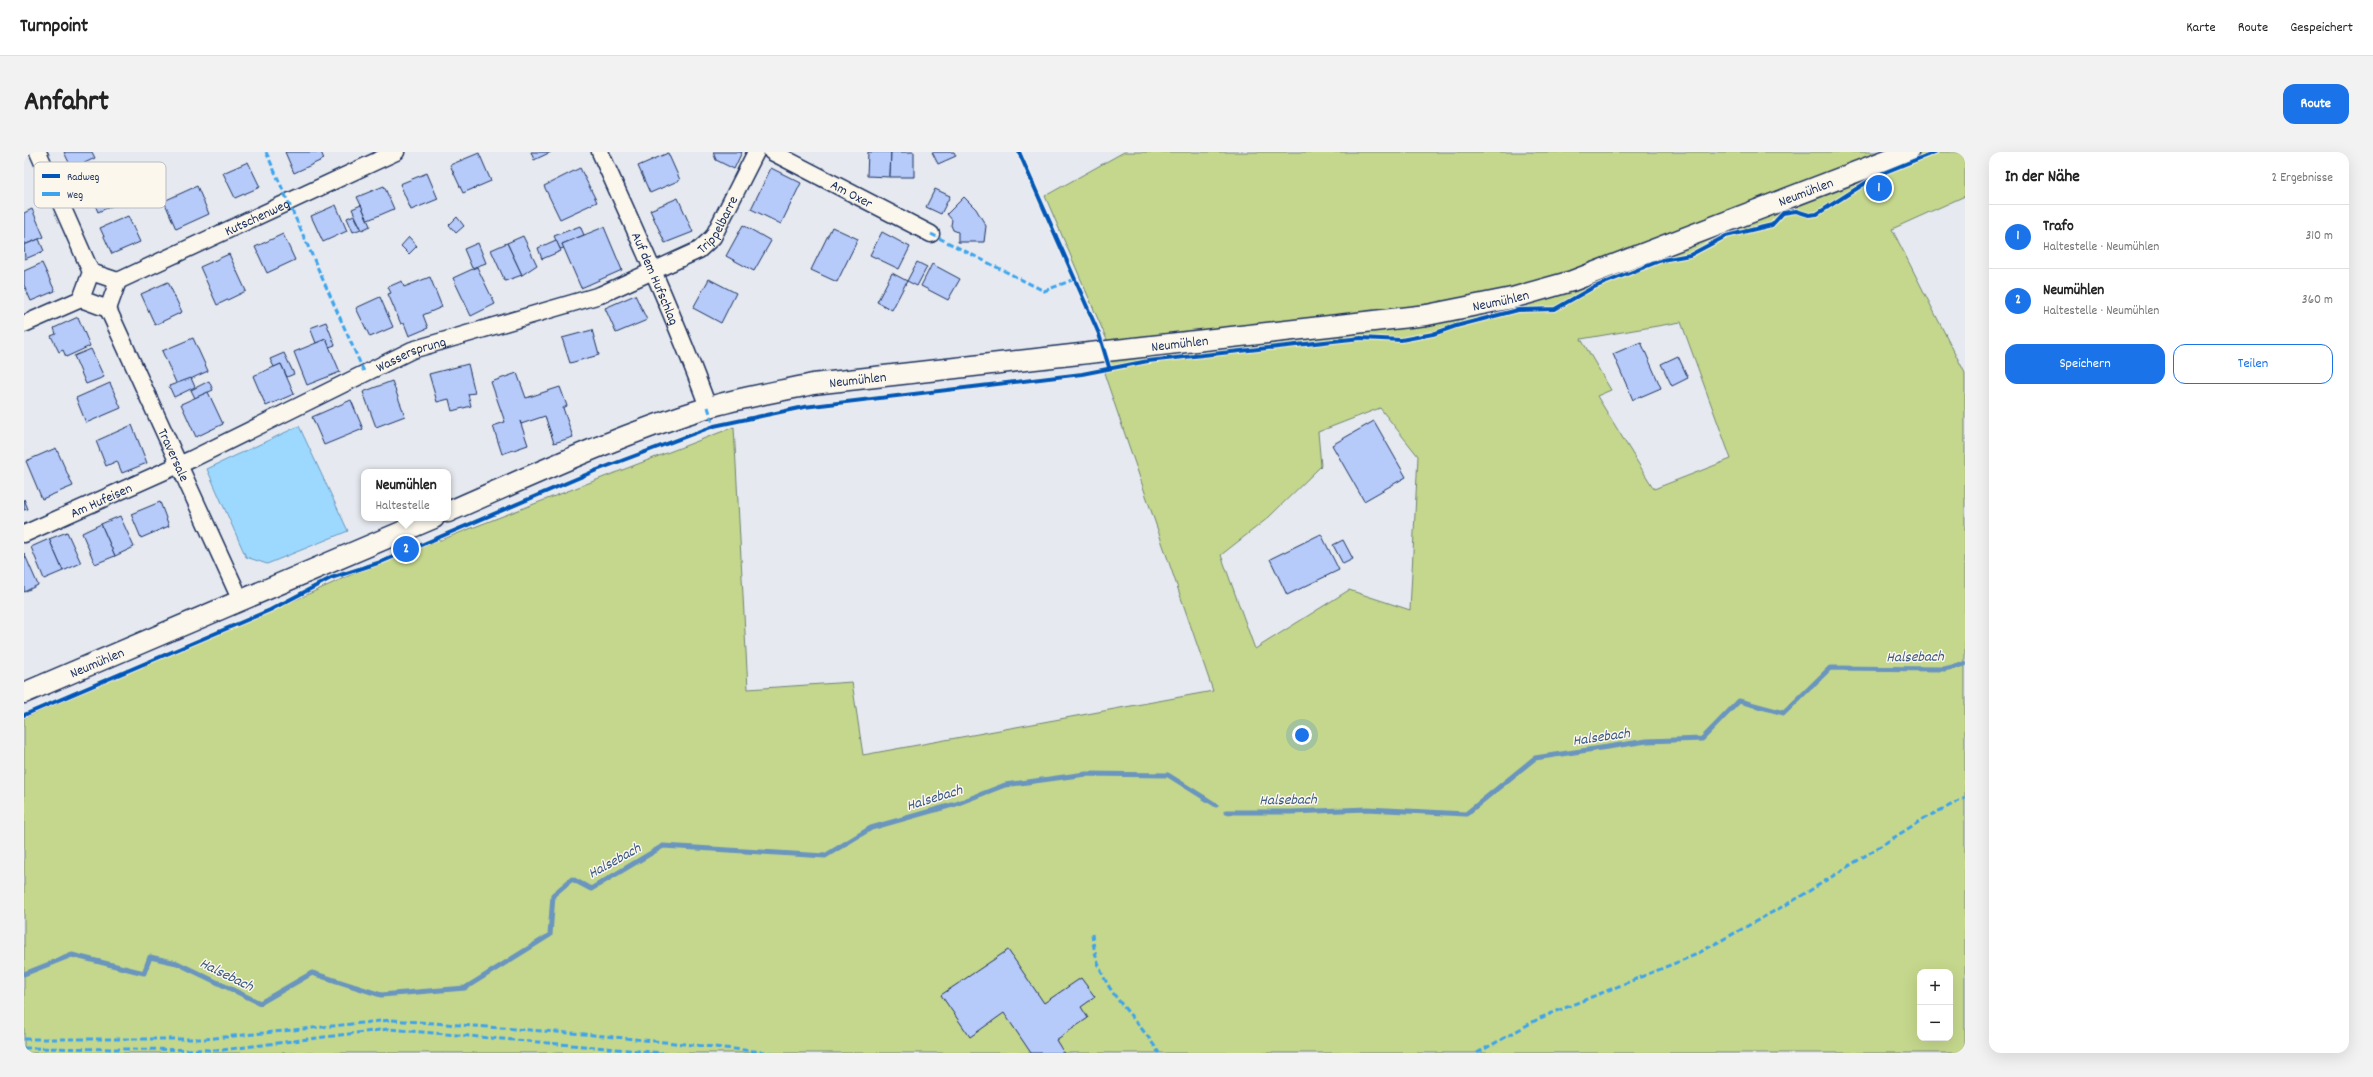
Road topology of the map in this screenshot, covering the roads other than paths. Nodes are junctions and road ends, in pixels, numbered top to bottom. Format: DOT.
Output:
graph roads {
  1 [pos="38,152"];
  2 [pos="396,152"];
  3 [pos="600,152"];
  4 [pos="756,152"];
  5 [pos="772,152"];
  6 [pos="1908,152"];
  7 [pos="42,162"];
  8 [pos="63,208"];
  9 [pos="931,234"];
  10 [pos="654,271"];
  11 [pos="91,272"];
  12 [pos="118,281"];
  13 [pos="81,299"];
  14 [pos="108,308"];
  15 [pos="24,324"];
  16 [pos="708,407"];
  17 [pos="178,465"];
  18 [pos="451,511"];
  19 [pos="427,521"];
  20 [pos="24,534"];
  21 [pos="241,601"];
  22 [pos="24,693"];
  1 -- 7 [label="street"];
  2 -- 12 [label="street, Kutschenweg"];
  3 -- 10 [label="street, Auf dem Hufschlag"];
  4 -- 10 [label="street, Trippelbarre"];
  5 -- 9 [label="street, Am Oxer"];
  6 -- 16 [label="street, Neumühlen"];
  8 -- 11 [label="street"];
  10 -- 16 [label="street, Auf dem Hufschlag"];
  10 -- 17 [label="street, Wassersprung"];
  11 -- 12 [label="street"];
  11 -- 13 [label="street"];
  12 -- 14 [label="street"];
  13 -- 14 [label="street"];
  13 -- 15 [label="street"];
  14 -- 17 [label="street, Traversale"];
  16 -- 18 [label="street, Neumühlen"];
  17 -- 20 [label="street, Am Hufeisen"];
  17 -- 21 [label="street, Traversale"];
  19 -- 21 [label="street, Neumühlen"];
  21 -- 22 [label="street, Neumühlen"];
}
